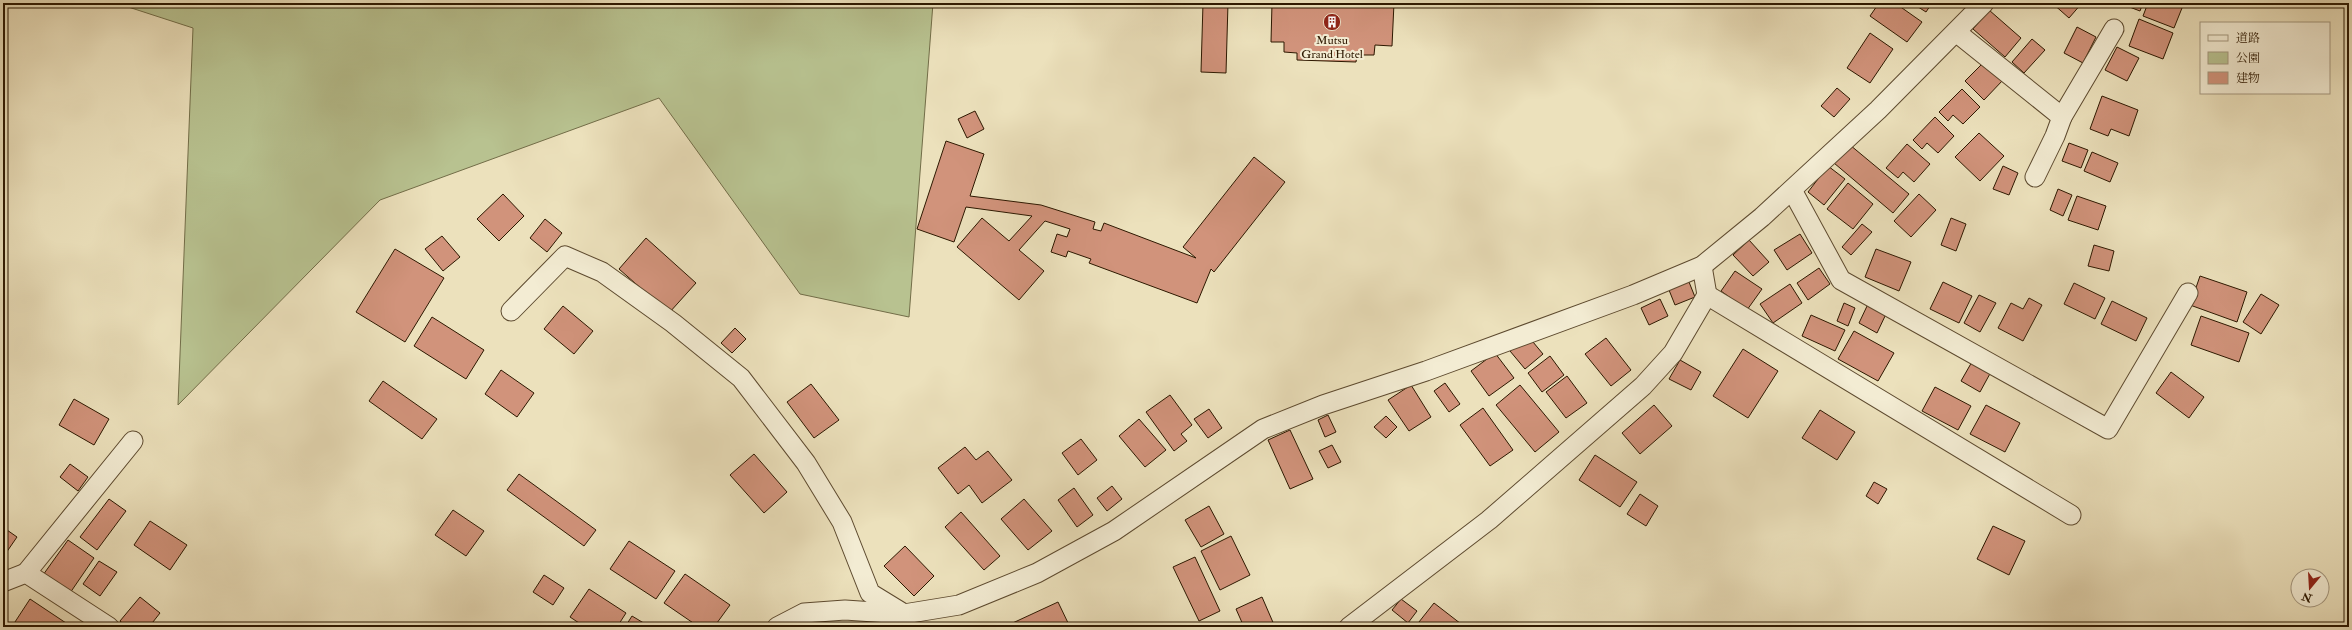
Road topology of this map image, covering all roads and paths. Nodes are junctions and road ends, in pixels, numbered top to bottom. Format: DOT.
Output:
graph roads {
  1 [pos="1984,3"];
  2 [pos="2114,29"];
  3 [pos="1956,32"];
  4 [pos="2062,117"];
  5 [pos="2035,177"];
  6 [pos="1792,190"];
  7 [pos="1702,266"];
  8 [pos="2188,293"];
  9 [pos="1707,295"];
  10 [pos="511,311"];
  11 [pos="133,441"];
  12 [pos="2071,515"];
  13 [pos="26,573"];
  14 [pos="3,582"];
  15 [pos="904,614"];
  16 [pos="109,627"];
  17 [pos="777,627"];
  18 [pos="1349,627"];
  1 -- 3 [label="street"];
  2 -- 4 [label="street"];
  3 -- 4 [label="street"];
  3 -- 6 [label="street"];
  4 -- 5 [label="street"];
  6 -- 7 [label="street"];
  6 -- 8 [label="street"];
  7 -- 9 [label="street"];
  7 -- 15 [label="street"];
  9 -- 12 [label="street"];
  9 -- 18 [label="street"];
  10 -- 15 [label="street"];
  11 -- 13 [label="street"];
  13 -- 14 [label="street"];
  13 -- 16 [label="street"];
  15 -- 17 [label="street"];
}
